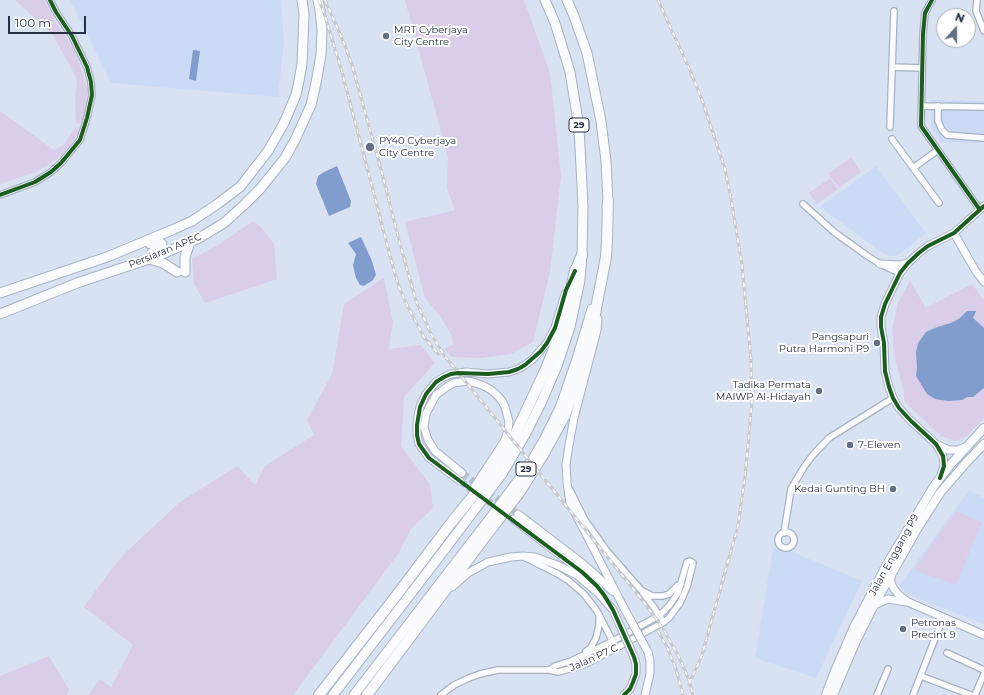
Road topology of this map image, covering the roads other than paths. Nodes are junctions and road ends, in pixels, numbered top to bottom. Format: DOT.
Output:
graph roads {
  1 [pos="50,0"];
  2 [pos="302,0"];
  3 [pos="318,0"];
  4 [pos="545,0"];
  5 [pos="567,0"];
  6 [pos="932,0"];
  7 [pos="977,0"];
  8 [pos="894,11"];
  9 [pos="984,31"];
  10 [pos="892,67"];
  11 [pos="922,68"];
  12 [pos="921,106"];
  13 [pos="938,106"];
  14 [pos="984,107"];
  15 [pos="890,128"];
  16 [pos="892,138"];
  17 [pos="984,138"];
  18 [pos="938,150"];
  19 [pos="913,168"];
  20 [pos="0,195"];
  21 [pos="608,200"];
  22 [pos="939,203"];
  23 [pos="803,204"];
  24 [pos="982,208"];
  25 [pos="954,233"];
  26 [pos="190,242"];
  27 [pos="582,255"];
  28 [pos="107,257"];
  29 [pos="606,257"];
  30 [pos="149,259"];
  31 [pos="908,263"];
  32 [pos="880,264"];
  33 [pos="114,270"];
  34 [pos="575,271"];
  35 [pos="900,273"];
  36 [pos="984,282"];
  37 [pos="0,293"];
  38 [pos="0,314"];
  39 [pos="893,398"];
  40 [pos="984,428"];
  41 [pos="936,444"];
  42 [pos="984,444"];
  43 [pos="968,446"];
  44 [pos="462,473"];
  45 [pos="940,478"];
  46 [pos="460,481"];
  47 [pos="567,483"];
  48 [pos="451,523"];
  49 [pos="784,533"];
  50 [pos="522,556"];
  51 [pos="892,572"];
  52 [pos="636,585"];
  53 [pos="684,586"];
  54 [pos="908,602"];
  55 [pos="874,605"];
  56 [pos="624,608"];
  57 [pos="612,610"];
  58 [pos="596,611"];
  59 [pos="660,615"];
  60 [pos="943,618"];
  61 [pos="664,622"];
  62 [pos="417,630"];
  63 [pos="984,635"];
  64 [pos="612,641"];
  65 [pos="616,648"];
  66 [pos="947,653"];
  67 [pos="581,655"];
  68 [pos="888,669"];
  69 [pos="549,670"];
  70 [pos="984,670"];
  71 [pos="984,674"];
  72 [pos="921,676"];
  73 [pos="648,685"];
  74 [pos="319,695"];
  75 [pos="333,695"];
  76 [pos="354,695"];
  77 [pos="367,695"];
  78 [pos="441,695"];
  79 [pos="624,695"];
  80 [pos="639,695"];
  81 [pos="645,695"];
  82 [pos="826,695"];
  83 [pos="833,695"];
  84 [pos="877,695"];
  85 [pos="913,695"];
  86 [pos="971,695"];
  87 [pos="975,695"];
  1 -- 20 [label="street"];
  2 -- 28 [label="main road, Persiaran APEC"];
  3 -- 26 [label="main road, Persiaran APEC"];
  4 -- 27 [label="main road, 29"];
  5 -- 21 [label="main road, 29"];
  6 -- 11 [label="street"];
  7 -- 9 [label="street"];
  8 -- 10 [label="street"];
  10 -- 11 [label="street"];
  10 -- 15 [label="street"];
  11 -- 12 [label="street"];
  12 -- 13 [label="street"];
  12 -- 18 [label="street"];
  13 -- 14 [label="street"];
  13 -- 17 [label="street"];
  16 -- 19 [label="street"];
  18 -- 19 [label="street"];
  18 -- 24 [label="street"];
  19 -- 22 [label="street"];
  21 -- 29 [label="highway"];
  21 -- 76 [label="main road, 29"];
  23 -- 32 [label="street"];
  24 -- 25 [label="street"];
  25 -- 31 [label="street"];
  25 -- 36 [label="street"];
  26 -- 30 [label="main road, Persiaran APEC"];
  26 -- 30 [label="main road"];
  27 -- 34 [label="highway"];
  27 -- 75 [label="main road, 29"];
  28 -- 33 [label="main road"];
  28 -- 37 [label="main road, Persiaran APEC"];
  29 -- 47 [label="street"];
  29 -- 62 [label="highway"];
  30 -- 33 [label="main road, Persiaran APEC"];
  31 -- 32 [label="street"];
  31 -- 35 [label="street"];
  32 -- 35 [label="street"];
  33 -- 38 [label="main road, Persiaran APEC"];
  34 -- 46 [label="street"];
  34 -- 48 [label="highway"];
  35 -- 39 [label="street"];
  39 -- 41 [label="street"];
  39 -- 49 [label="street"];
  40 -- 43 [label="main road, Jalan Enggang P9"];
  41 -- 43 [label="street"];
  41 -- 45 [label="street"];
  42 -- 51 [label="main road, Jalan Enggang P9"];
  43 -- 45 [label="main road, Jalan Enggang P9"];
  44 -- 48 [label="street"];
  45 -- 82 [label="main road, Jalan Enggang P9"];
  47 -- 52 [label="street"];
  47 -- 56 [label="street"];
  48 -- 74 [label="highway"];
  50 -- 57 [label="street"];
  50 -- 58 [label="street"];
  50 -- 62 [label="street"];
  51 -- 54 [label="street"];
  51 -- 55 [label="main road, Jalan Enggang P9"];
  52 -- 53 [label="street"];
  52 -- 59 [label="street"];
  53 -- 59 [label="street, Jalan P7 C"];
  53 -- 61 [label="street, Jalan P7 C"];
  54 -- 55 [label="street"];
  54 -- 60 [label="street"];
  55 -- 83 [label="main road, Jalan Enggang P9"];
  56 -- 57 [label="street"];
  56 -- 73 [label="street, bridge"];
  57 -- 79 [label="street, bridge"];
  58 -- 64 [label="street"];
  58 -- 67 [label="street"];
  59 -- 61 [label="street"];
  59 -- 64 [label="street, Jalan P7 C"];
  60 -- 63 [label="street"];
  60 -- 72 [label="street"];
  61 -- 65 [label="street, Jalan P7 C"];
  62 -- 77 [label="highway"];
  64 -- 65 [label="street"];
  64 -- 67 [label="street, Jalan P7 C"];
  65 -- 69 [label="street, Jalan P7 C"];
  66 -- 70 [label="street"];
  67 -- 69 [label="street, Jalan P7 C"];
  68 -- 84 [label="street"];
  69 -- 78 [label="street, Jalan P7 C"];
  71 -- 87 [label="street"];
  72 -- 85 [label="street"];
  72 -- 86 [label="street"];
  73 -- 80 [label="street"];
  73 -- 81 [label="street"];
}
